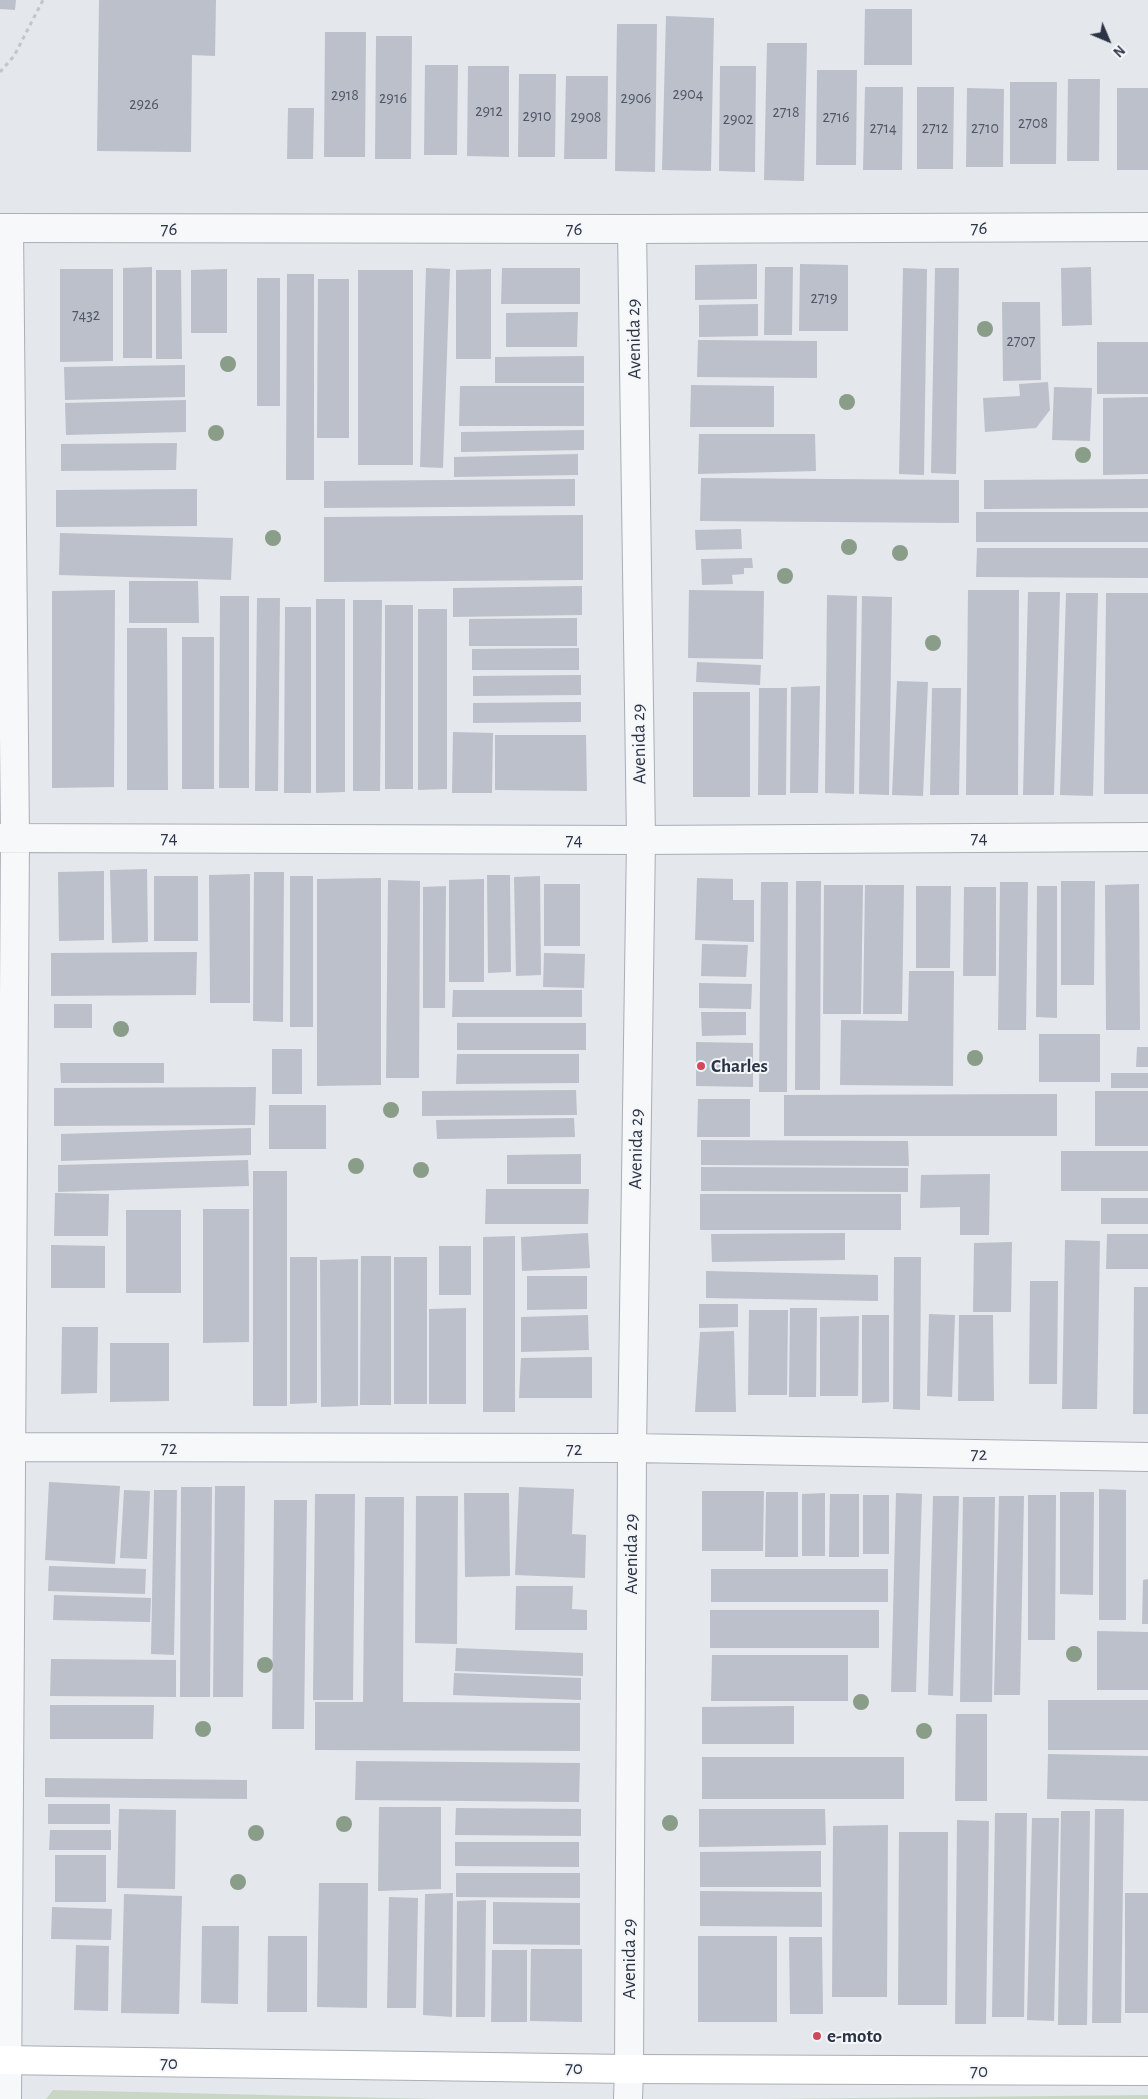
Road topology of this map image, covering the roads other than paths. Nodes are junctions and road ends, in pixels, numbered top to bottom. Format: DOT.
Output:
graph roads {
  1 [pos="1148,227"];
  2 [pos="5,228"];
  3 [pos="632,229"];
  4 [pos="1148,836"];
  5 [pos="8,838"];
  6 [pos="641,840"];
  7 [pos="5,1447"];
  8 [pos="632,1448"];
  9 [pos="1148,1456"];
  10 [pos="3,2060"];
  11 [pos="629,2069"];
  12 [pos="1148,2072"];
  13 [pos="7,2099"];
  14 [pos="628,2099"];
  1 -- 3 [label="street, 76"];
  2 -- 3 [label="street, 76"];
  2 -- 5 [label="street"];
  3 -- 6 [label="street, Avenida 29"];
  4 -- 6 [label="street, 74"];
  5 -- 6 [label="street, 74"];
  5 -- 7 [label="street"];
  6 -- 8 [label="street, Avenida 29"];
  7 -- 8 [label="street, 72"];
  7 -- 10 [label="street"];
  8 -- 9 [label="street, 72"];
  8 -- 11 [label="street, Avenida 29"];
  10 -- 11 [label="main road, 70"];
  10 -- 13 [label="street"];
  11 -- 12 [label="main road, 70"];
  11 -- 14 [label="street, Avenida 29"];
}
